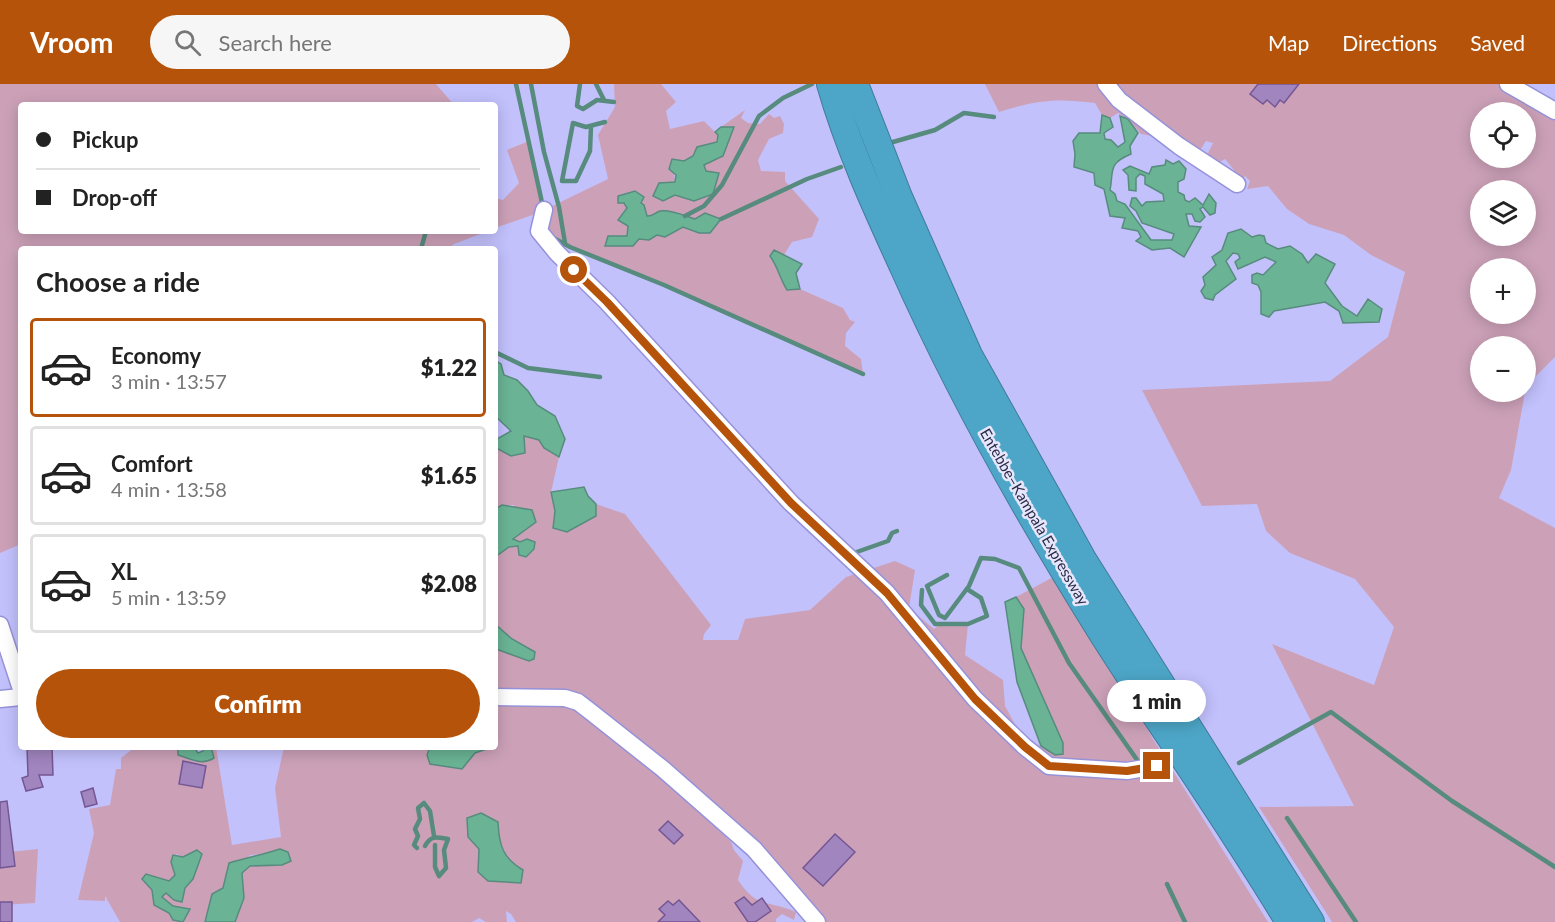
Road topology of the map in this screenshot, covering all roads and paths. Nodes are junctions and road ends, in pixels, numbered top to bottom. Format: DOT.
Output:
graph roads {
  1 [pos="830,84"];
  2 [pos="855,84"];
  3 [pos="1106,84"];
  4 [pos="1508,84"];
  5 [pos="1555,111"];
  6 [pos="1237,184"];
  7 [pos="544,210"];
  8 [pos="0,626"];
  9 [pos="18,680"];
  10 [pos="18,697"];
  11 [pos="498,697"];
  12 [pos="0,699"];
  13 [pos="1157,766"];
  14 [pos="817,922"];
  15 [pos="1289,922"];
  16 [pos="1311,922"];
  1 -- 15 [label="highway, Entebbe–Kampala Expressway"];
  2 -- 16 [label="highway, Entebbe–Kampala Expressway"];
  3 -- 6 [label="street"];
  4 -- 5 [label="street"];
  7 -- 13 [label="street"];
  8 -- 9 [label="street"];
  10 -- 12 [label="street"];
  11 -- 14 [label="street"];
}
